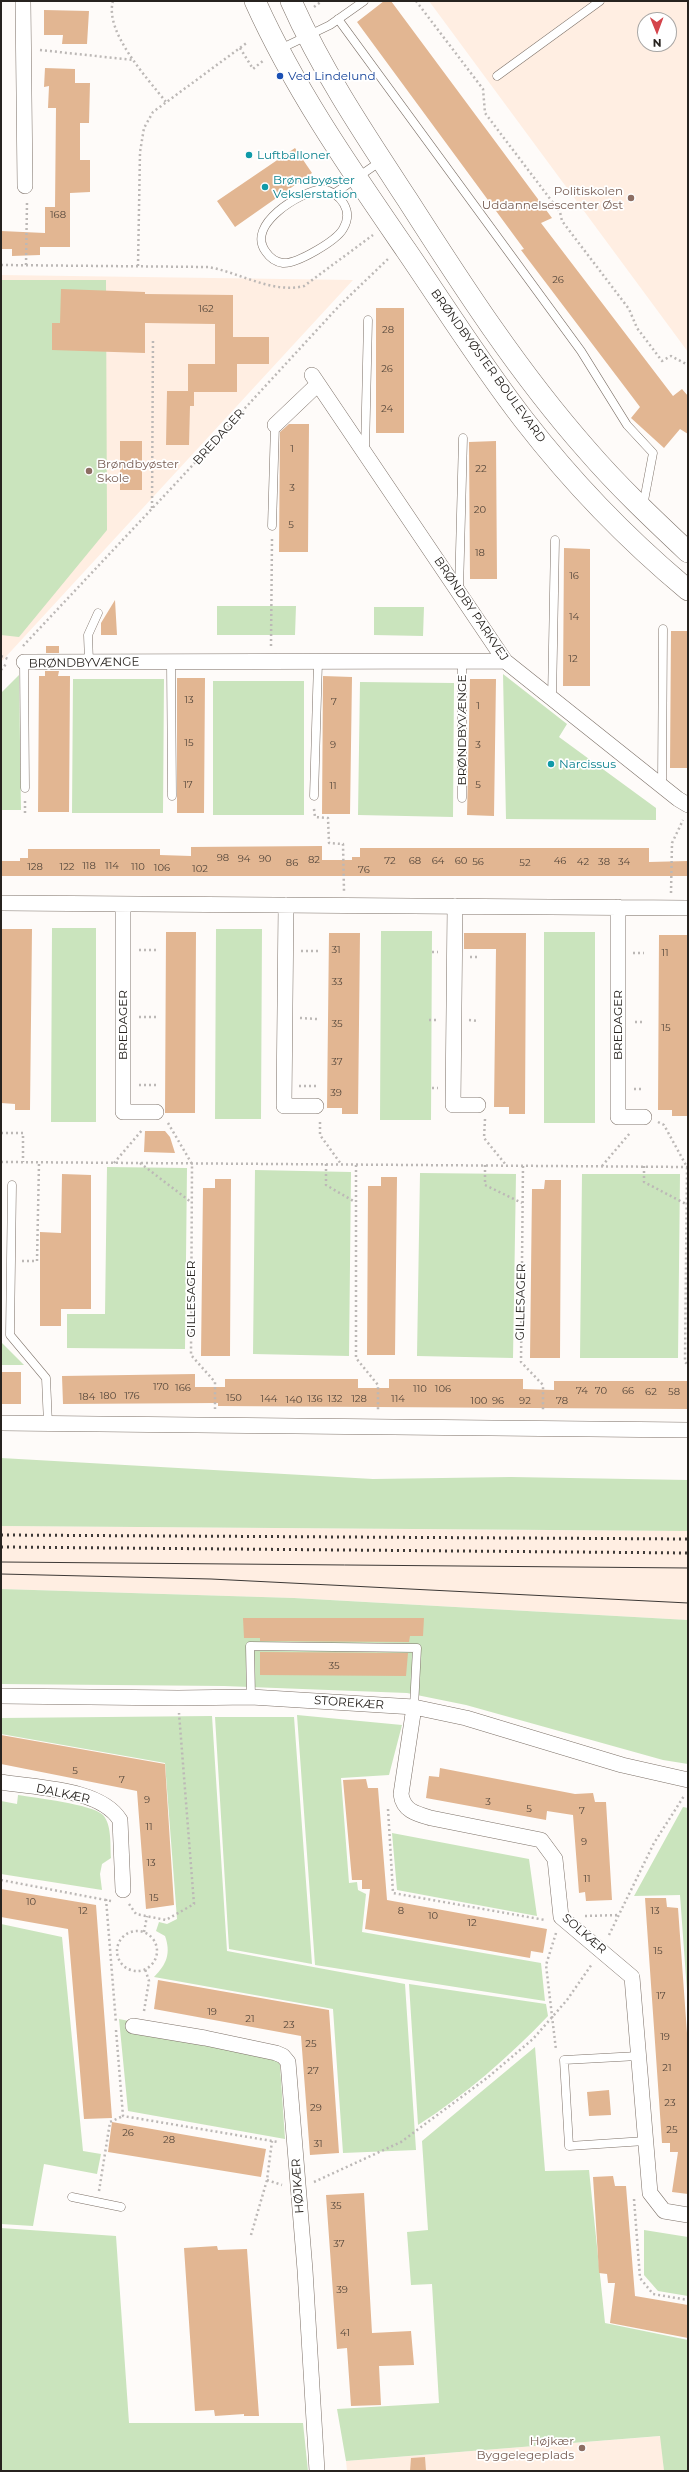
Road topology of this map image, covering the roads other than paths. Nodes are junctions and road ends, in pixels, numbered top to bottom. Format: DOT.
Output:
graph roads {
  1 [pos="23,1"];
  2 [pos="255,1"];
  3 [pos="291,1"];
  4 [pos="364,1"];
  5 [pos="600,1"];
  6 [pos="338,19"];
  7 [pos="308,35"];
  8 [pos="279,49"];
  9 [pos="497,76"];
  10 [pos="381,160"];
  11 [pos="356,178"];
  12 [pos="25,186"];
  13 [pos="335,193"];
  14 [pos="368,320"];
  15 [pos="275,426"];
  16 [pos="462,438"];
  17 [pos="365,453"];
  18 [pos="643,509"];
  19 [pos="272,526"];
  20 [pos="555,540"];
  21 [pos="688,552"];
  22 [pos="688,590"];
  23 [pos="459,592"];
  24 [pos="98,613"];
  25 [pos="663,630"];
  26 [pos="17,657"];
  27 [pos="505,661"];
  28 [pos="89,662"];
  29 [pos="171,662"];
  30 [pos="318,662"];
  31 [pos="462,662"];
  32 [pos="552,699"];
  33 [pos="662,786"];
  34 [pos="25,788"];
  35 [pos="172,796"];
  36 [pos="314,796"];
  37 [pos="462,798"];
  38 [pos="686,810"];
  39 [pos="1,903"];
  40 [pos="123,904"];
  41 [pos="286,905"];
  42 [pos="455,906"];
  43 [pos="618,907"];
  44 [pos="688,908"];
  45 [pos="478,1105"];
  46 [pos="316,1106"];
  47 [pos="156,1112"];
  48 [pos="644,1117"];
  49 [pos="12,1185"];
  50 [pos="1,1423"];
  51 [pos="48,1424"];
  52 [pos="688,1430"];
  53 [pos="1,1696"];
  54 [pos="251,1697"];
  55 [pos="414,1707"];
  56 [pos="688,1780"];
  57 [pos="1,1782"];
  58 [pos="124,1894"];
  59 [pos="137,2027"];
  60 [pos="638,2056"];
  61 [pos="645,2141"];
  62 [pos="72,2197"];
  63 [pos="121,2207"];
  64 [pos="688,2215"];
  65 [pos="317,2471"];
  1 -- 12 [label="street"];
  2 -- 8 [label="street, BRØNDBYØSTER BOULEVARD"];
  3 -- 7 [label="street"];
  4 -- 6 [label="lane"];
  5 -- 9 [label="lane"];
  6 -- 7 [label="lane"];
  6 -- 18 [label="lane"];
  7 -- 8 [label="lane"];
  7 -- 10 [label="street"];
  8 -- 11 [label="street, BRØNDBYØSTER BOULEVARD"];
  10 -- 11 [label="lane"];
  10 -- 18 [label="street"];
  11 -- 13 [label="lane"];
  11 -- 22 [label="street, BRØNDBYØSTER BOULEVARD"];
  13 -- 13 [label="lane"];
  14 -- 17 [label="lane"];
  15 -- 17 [label="street, BRØNDBY PARKVEJ"];
  15 -- 19 [label="lane"];
  16 -- 23 [label="lane"];
  17 -- 23 [label="street, BRØNDBY PARKVEJ"];
  18 -- 21 [label="street"];
  20 -- 32 [label="lane"];
  23 -- 27 [label="street, BRØNDBY PARKVEJ"];
  24 -- 28 [label="lane"];
  25 -- 33 [label="lane"];
  26 -- 28 [label="street, BRØNDBYVÆNGE"];
  26 -- 34 [label="lane, BRØNDBYVÆNGE"];
  27 -- 31 [label="street, BRØNDBYVÆNGE"];
  27 -- 32 [label="street, BRØNDBY PARKVEJ"];
  28 -- 29 [label="street, BRØNDBYVÆNGE"];
  29 -- 30 [label="street, BRØNDBYVÆNGE"];
  29 -- 35 [label="lane"];
  30 -- 31 [label="street, BRØNDBYVÆNGE"];
  30 -- 36 [label="lane"];
  31 -- 37 [label="lane, BRØNDBYVÆNGE"];
  32 -- 33 [label="street, BRØNDBY PARKVEJ"];
  33 -- 38 [label="street, BRØNDBY PARKVEJ"];
  39 -- 40 [label="street"];
  40 -- 41 [label="street"];
  40 -- 47 [label="street, BREDAGER"];
  41 -- 42 [label="street"];
  41 -- 46 [label="street"];
  42 -- 43 [label="street"];
  42 -- 45 [label="street"];
  43 -- 44 [label="street"];
  43 -- 48 [label="street, BREDAGER"];
  49 -- 51 [label="lane"];
  50 -- 51 [label="street"];
  51 -- 52 [label="street"];
  53 -- 54 [label="street, STOREKÆR"];
  54 -- 55 [label="street, STOREKÆR"];
  54 -- 55 [label="lane"];
  55 -- 56 [label="street, STOREKÆR"];
  55 -- 60 [label="street, SOLKÆR"];
  57 -- 58 [label="street, DALKÆR"];
  59 -- 65 [label="street, HØJKÆR"];
  60 -- 61 [label="street, SOLKÆR"];
  60 -- 61 [label="lane"];
  61 -- 64 [label="street, SOLKÆR"];
  62 -- 63 [label="lane"];
}
